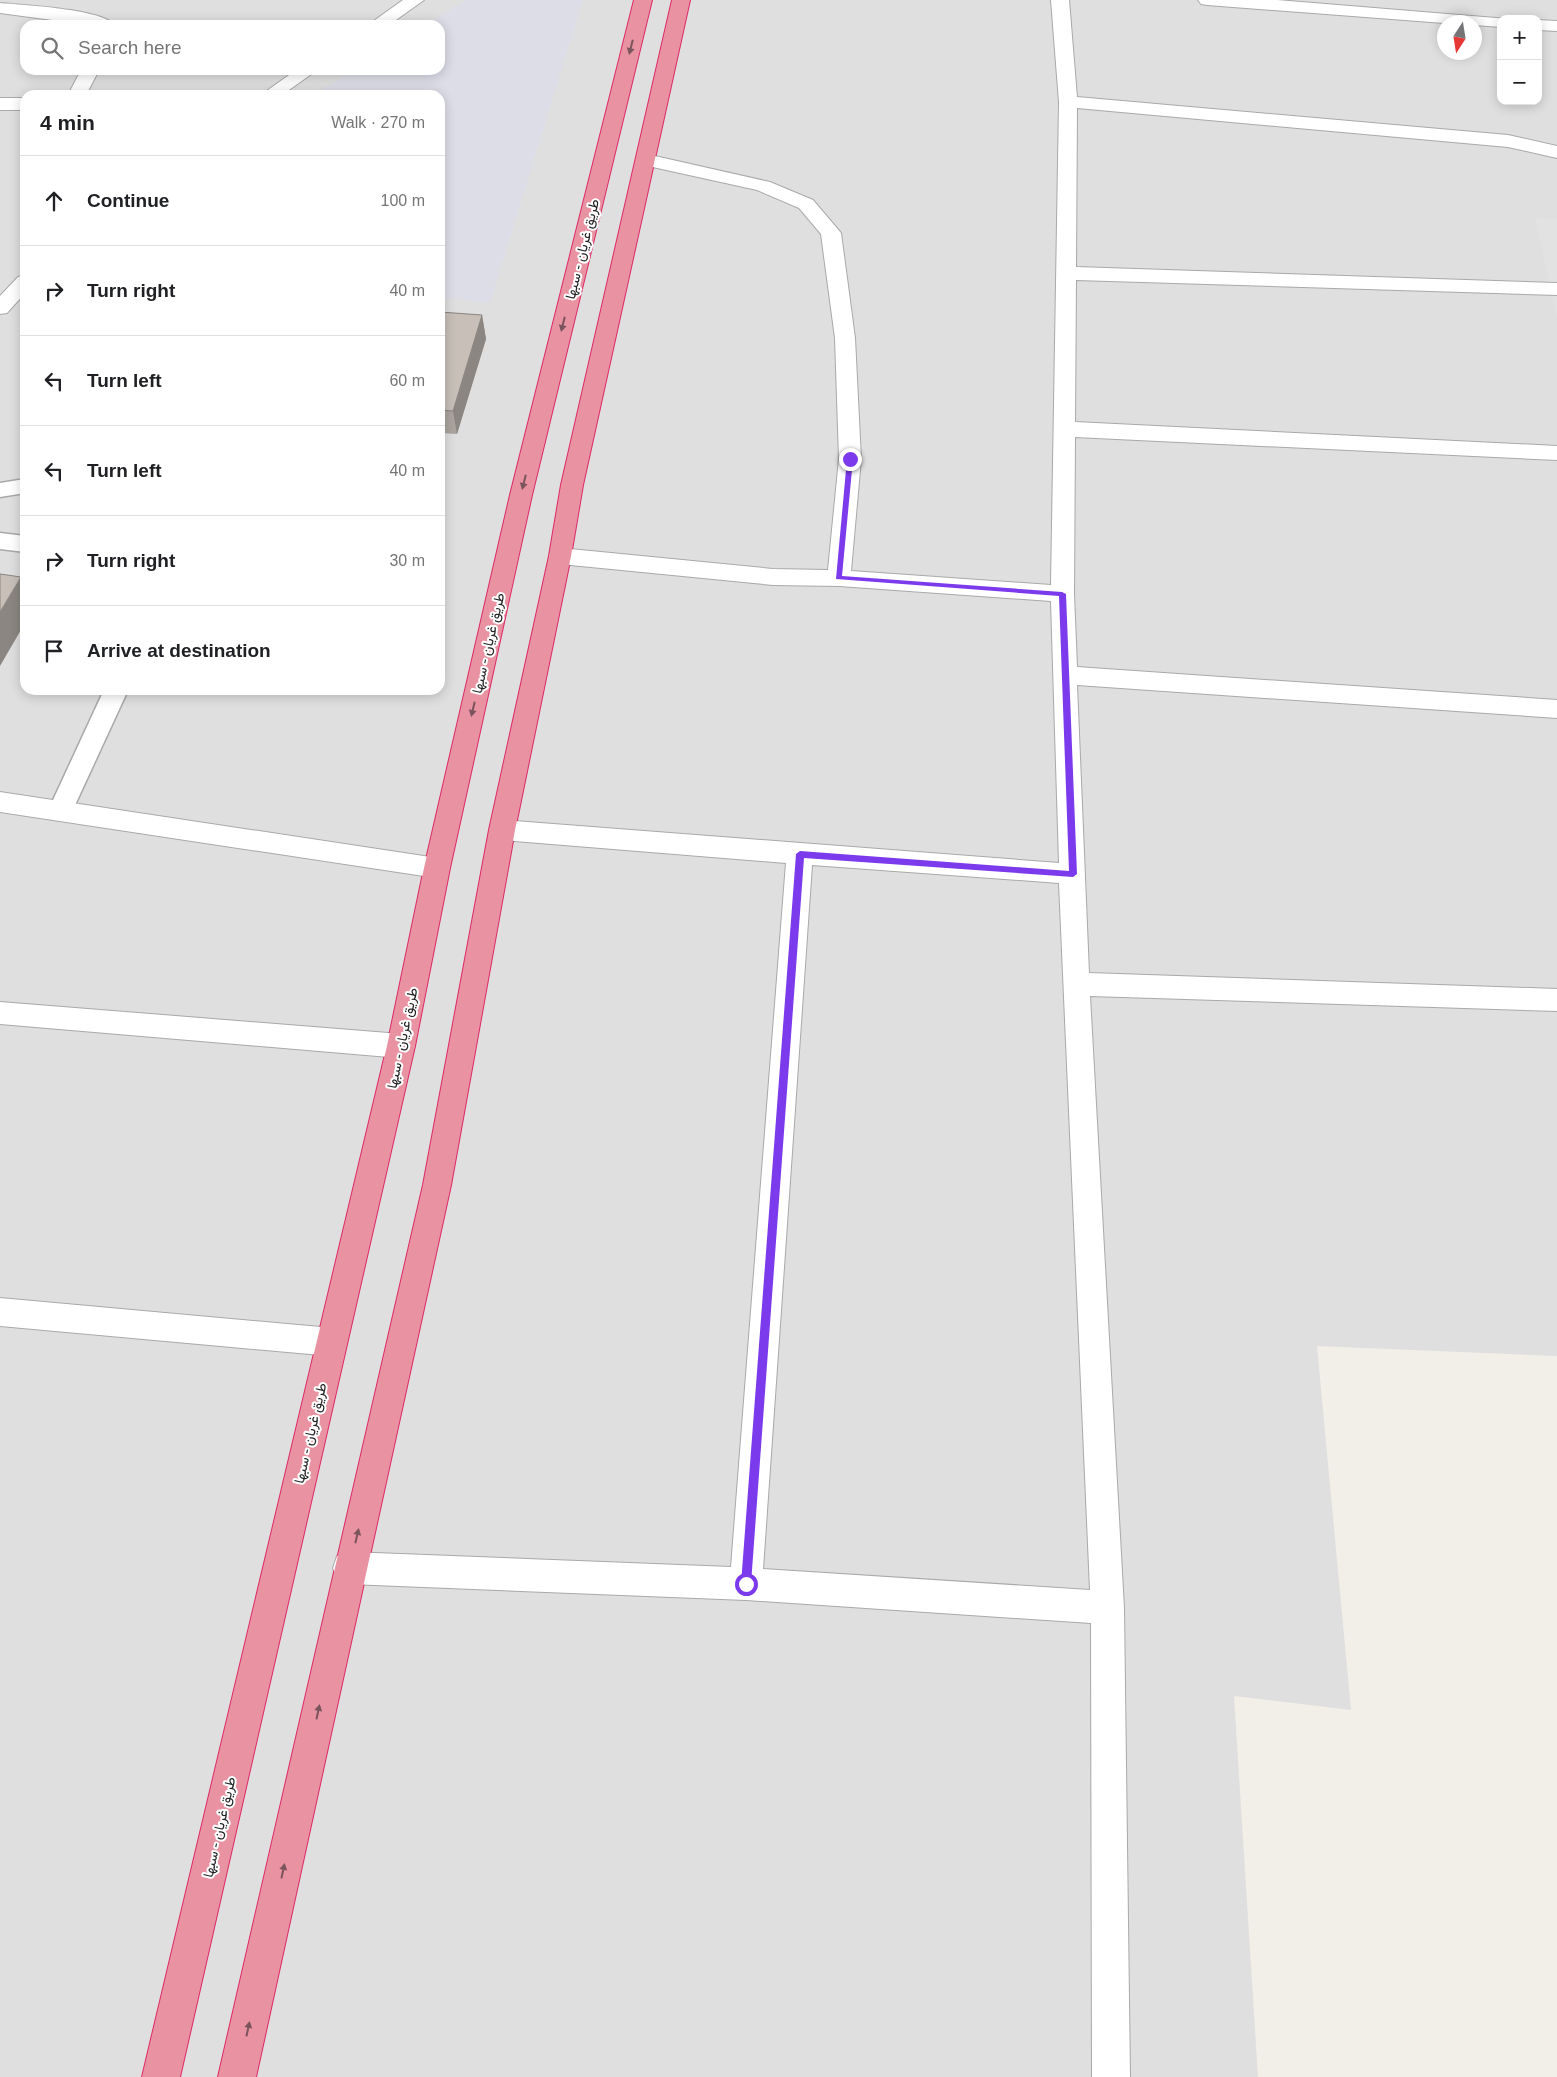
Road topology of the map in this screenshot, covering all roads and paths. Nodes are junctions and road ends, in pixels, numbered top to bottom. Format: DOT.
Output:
graph roads {
  1 [pos="415,0"];
  2 [pos="643,0"];
  3 [pos="681,0"];
  4 [pos="1060,0"];
  5 [pos="1207,0"];
  6 [pos="0,8"];
  7 [pos="94,20"];
  8 [pos="385,20"];
  9 [pos="1497,22"];
  10 [pos="1542,25"];
  11 [pos="1557,26"];
  12 [pos="87,75"];
  13 [pos="300,75"];
  14 [pos="80,90"];
  15 [pos="278,90"];
  16 [pos="1068,102"];
  17 [pos="0,104"];
  18 [pos="20,104"];
  19 [pos="1557,152"];
  20 [pos="646,160"];
  21 [pos="1066,273"];
  22 [pos="20,286"];
  23 [pos="1557,289"];
  24 [pos="0,308"];
  25 [pos="1064,429"];
  26 [pos="1557,453"];
  27 [pos="20,487"];
  28 [pos="0,490"];
  29 [pos="0,541"];
  30 [pos="20,543"];
  31 [pos="560,556"];
  32 [pos="839,578"];
  33 [pos="1062,594"];
  34 [pos="1064,675"];
  35 [pos="114,695"];
  36 [pos="1557,709"];
  37 [pos="0,802"];
  38 [pos="60,811"];
  39 [pos="502,830"];
  40 [pos="800,854"];
  41 [pos="437,868"];
  42 [pos="1073,874"];
  43 [pos="1076,984"];
  44 [pos="1557,1000"];
  45 [pos="0,1013"];
  46 [pos="401,1046"];
  47 [pos="0,1312"];
  48 [pos="332,1342"];
  49 [pos="349,1568"];
  50 [pos="746,1584"];
  51 [pos="1107,1608"];
  52 [pos="161,2077"];
  53 [pos="237,2077"];
  54 [pos="1111,2077"];
  1 -- 8 [label="street"];
  2 -- 41 [label="highway, طريق غريان - سبها, one-way"];
  3 -- 20 [label="highway"];
  4 -- 16 [label="street"];
  5 -- 9 [label="street"];
  6 -- 7 [label="street"];
  10 -- 11 [label="street"];
  12 -- 14 [label="street"];
  13 -- 15 [label="street"];
  16 -- 19 [label="street"];
  16 -- 21 [label="street"];
  17 -- 18 [label="street"];
  20 -- 31 [label="highway"];
  20 -- 32 [label="street"];
  21 -- 23 [label="street"];
  21 -- 25 [label="street"];
  22 -- 24 [label="street"];
  25 -- 26 [label="street"];
  25 -- 33 [label="street"];
  27 -- 28 [label="lane"];
  29 -- 30 [label="lane"];
  31 -- 32 [label="street"];
  31 -- 39 [label="highway"];
  32 -- 33 [label="street"];
  33 -- 34 [label="street"];
  34 -- 36 [label="street"];
  34 -- 42 [label="street"];
  35 -- 38 [label="lane"];
  37 -- 38 [label="street"];
  38 -- 41 [label="street"];
  39 -- 40 [label="street"];
  49 -- 39 [label="highway, one-way"];
  40 -- 42 [label="street"];
  40 -- 50 [label="street"];
  41 -- 46 [label="highway, طريق غريان - سبها"];
  42 -- 43 [label="street"];
  43 -- 44 [label="street"];
  43 -- 51 [label="street"];
  45 -- 46 [label="street"];
  46 -- 48 [label="highway, طريق غريان - سبها"];
  47 -- 48 [label="street"];
  48 -- 52 [label="highway, طريق غريان - سبها"];
  49 -- 50 [label="street"];
  53 -- 49 [label="highway, one-way"];
  50 -- 51 [label="street"];
  51 -- 54 [label="street"];
}
